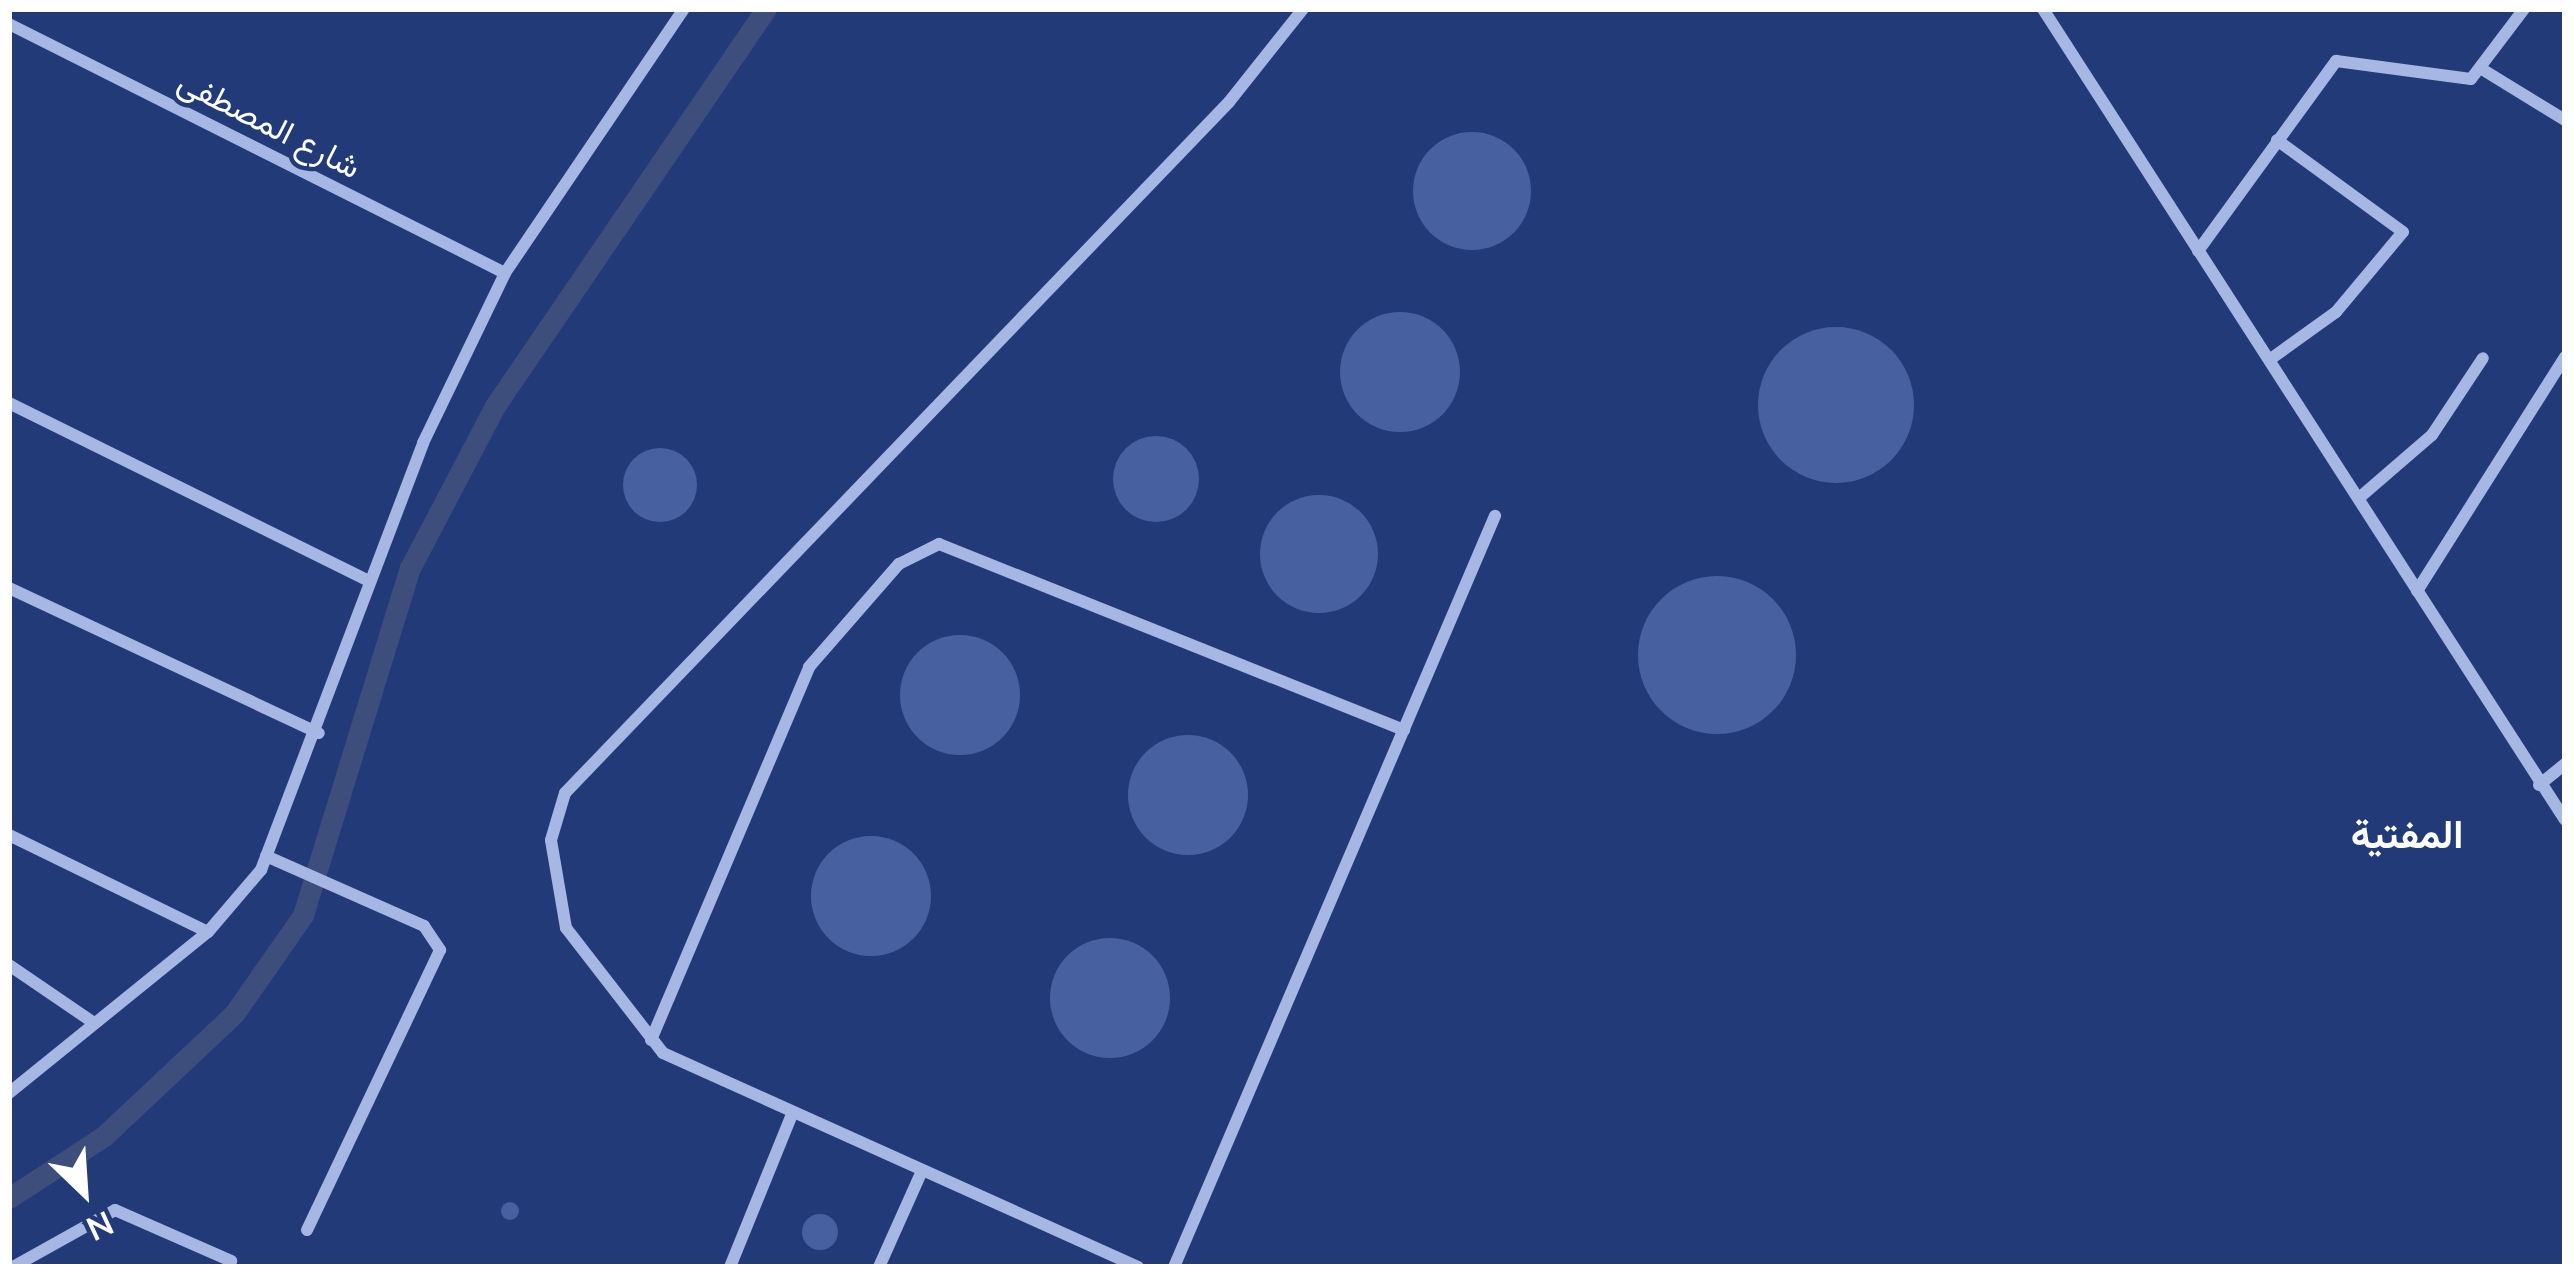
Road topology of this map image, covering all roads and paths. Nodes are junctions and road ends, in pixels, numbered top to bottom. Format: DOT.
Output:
graph roads {
  1 [pos="684,9"];
  2 [pos="1303,9"];
  3 [pos="2043,9"];
  4 [pos="2524,9"];
  5 [pos="9,24"];
  6 [pos="2485,71"];
  7 [pos="2565,120"];
  8 [pos="2277,140"];
  9 [pos="2198,251"];
  10 [pos="505,273"];
  11 [pos="2565,357"];
  12 [pos="2272,358"];
  13 [pos="2483,358"];
  14 [pos="9,403"];
  15 [pos="2359,499"];
  16 [pos="1495,516"];
  17 [pos="367,580"];
  18 [pos="9,588"];
  19 [pos="2417,591"];
  20 [pos="1404,730"];
  21 [pos="319,733"];
  22 [pos="2565,764"];
  23 [pos="2539,785"];
  24 [pos="2565,820"];
  25 [pos="9,836"];
  26 [pos="272,859"];
  27 [pos="208,932"];
  28 [pos="9,965"];
  29 [pos="94,1023"];
  30 [pos="651,1040"];
  31 [pos="9,1093"];
  32 [pos="792,1114"];
  33 [pos="922,1171"];
  34 [pos="307,1230"];
  35 [pos="231,1261"];
  36 [pos="13,1267"];
  37 [pos="730,1267"];
  38 [pos="879,1267"];
  39 [pos="1138,1267"];
  40 [pos="1174,1267"];
  1 -- 10 [label="street"];
  2 -- 30 [label="street"];
  3 -- 9 [label="street"];
  4 -- 6 [label="street"];
  5 -- 10 [label="street, شارع المصطفى"];
  6 -- 7 [label="street"];
  6 -- 8 [label="street"];
  8 -- 9 [label="street"];
  8 -- 12 [label="street"];
  9 -- 12 [label="street"];
  10 -- 17 [label="street"];
  11 -- 19 [label="street"];
  12 -- 15 [label="street"];
  13 -- 15 [label="street"];
  14 -- 17 [label="street"];
  15 -- 19 [label="street"];
  16 -- 20 [label="street"];
  17 -- 21 [label="street"];
  18 -- 21 [label="street"];
  19 -- 23 [label="street"];
  20 -- 30 [label="street"];
  20 -- 40 [label="street"];
  21 -- 26 [label="street"];
  22 -- 23 [label="street"];
  23 -- 24 [label="street"];
  25 -- 27 [label="street"];
  26 -- 27 [label="street"];
  26 -- 34 [label="street"];
  27 -- 29 [label="street"];
  28 -- 29 [label="street"];
  29 -- 31 [label="street"];
  30 -- 32 [label="street"];
  32 -- 33 [label="street"];
  32 -- 37 [label="street"];
  33 -- 38 [label="street"];
  33 -- 39 [label="street"];
  35 -- 36 [label="street"];
}
